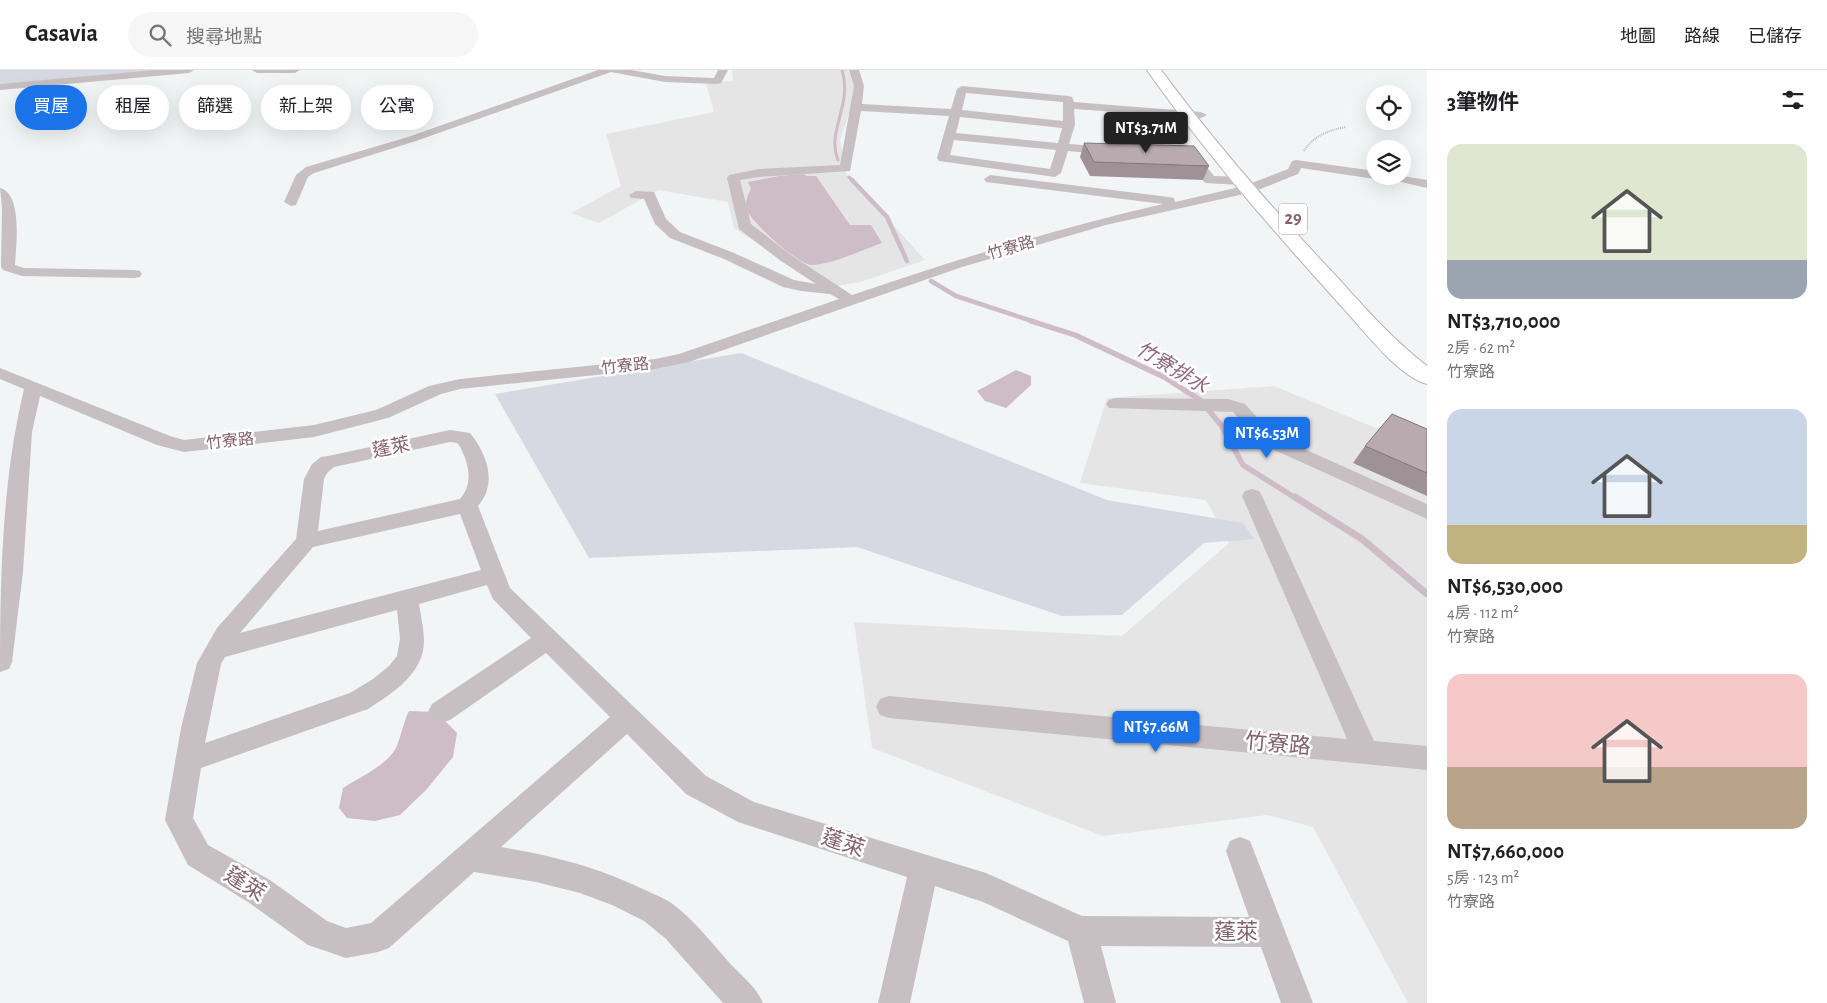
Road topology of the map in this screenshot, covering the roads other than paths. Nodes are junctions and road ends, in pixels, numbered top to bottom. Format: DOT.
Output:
graph roads {
  1 [pos="189,70"];
  2 [pos="257,70"];
  3 [pos="295,70"];
  4 [pos="608,70"];
  5 [pos="613,70"];
  6 [pos="723,70"];
  7 [pos="854,70"];
  8 [pos="1154,70"];
  9 [pos="1166,70"];
  10 [pos="0,87"];
  11 [pos="1068,104"];
  12 [pos="855,106"];
  13 [pos="957,113"];
  14 [pos="1193,115"];
  15 [pos="1069,125"];
  16 [pos="949,136"];
  17 [pos="1062,148"];
  18 [pos="1123,152"];
  19 [pos="1173,158"];
  20 [pos="1366,174"];
  21 [pos="990,179"];
  22 [pos="1210,180"];
  23 [pos="1411,181"];
  24 [pos="1250,184"];
  25 [pos="1427,184"];
  26 [pos="1195,187"];
  27 [pos="0,192"];
  28 [pos="636,195"];
  29 [pos="291,202"];
  30 [pos="1182,203"];
  31 [pos="135,274"];
  32 [pos="830,289"];
  33 [pos="850,300"];
  34 [pos="1427,360"];
  35 [pos="0,373"];
  36 [pos="1427,377"];
  37 [pos="33,388"];
  38 [pos="1115,404"];
  39 [pos="1252,496"];
  40 [pos="467,505"];
  41 [pos="1427,512"];
  42 [pos="306,541"];
  43 [pos="6,573"];
  44 [pos="494,575"];
  45 [pos="407,598"];
  46 [pos="548,639"];
  47 [pos="218,649"];
  48 [pos="0,662"];
  49 [pos="890,707"];
  50 [pos="442,712"];
  51 [pos="628,717"];
  52 [pos="1366,752"];
  53 [pos="1427,758"];
  54 [pos="188,761"];
  55 [pos="1240,852"];
  56 [pos="469,857"];
  57 [pos="924,869"];
  58 [pos="1081,931"];
  59 [pos="1271,932"];
  60 [pos="747,1003"];
  61 [pos="894,1003"];
  62 [pos="1100,1003"];
  63 [pos="1296,1003"];
  1 -- 10 [label="street"];
  2 -- 3 [label="street"];
  4 -- 29 [label="street"];
  5 -- 6 [label="street"];
  7 -- 12 [label="street"];
  8 -- 14 [label="main road, 29"];
  9 -- 14 [label="main road, 29"];
  11 -- 13 [label="street"];
  11 -- 14 [label="street"];
  11 -- 15 [label="street"];
  12 -- 13 [label="street"];
  12 -- 32 [label="street"];
  13 -- 15 [label="street"];
  13 -- 16 [label="street"];
  14 -- 24 [label="main road, 29"];
  15 -- 17 [label="street"];
  16 -- 17 [label="street"];
  16 -- 17 [label="street"];
  17 -- 18 [label="street"];
  19 -- 22 [label="street"];
  20 -- 24 [label="street"];
  21 -- 30 [label="street"];
  22 -- 24 [label="street"];
  22 -- 26 [label="street"];
  23 -- 25 [label="street"];
  24 -- 30 [label="street, 竹寮路"];
  24 -- 34 [label="main road, 29"];
  24 -- 36 [label="main road, 29"];
  27 -- 31 [label="street"];
  28 -- 32 [label="street"];
  30 -- 33 [label="street, 竹寮路"];
  32 -- 33 [label="street"];
  33 -- 37 [label="street, 竹寮路"];
  35 -- 37 [label="street, 竹寮路"];
  37 -- 43 [label="street"];
  38 -- 41 [label="street"];
  39 -- 52 [label="street"];
  40 -- 42 [label="street"];
  40 -- 42 [label="street, 蓬萊"];
  40 -- 44 [label="street, 蓬萊"];
  42 -- 47 [label="street, 蓬萊"];
  43 -- 48 [label="street"];
  44 -- 45 [label="street"];
  44 -- 46 [label="street, 蓬萊"];
  45 -- 47 [label="street"];
  45 -- 54 [label="street"];
  46 -- 50 [label="street"];
  46 -- 51 [label="street, 蓬萊"];
  47 -- 54 [label="street, 蓬萊"];
  49 -- 52 [label="street, 竹寮路"];
  51 -- 56 [label="street, 蓬萊"];
  51 -- 57 [label="street, 蓬萊"];
  52 -- 53 [label="street, 竹寮路"];
  54 -- 56 [label="street, 蓬萊"];
  55 -- 59 [label="street, 蓬萊"];
  56 -- 60 [label="street"];
  57 -- 58 [label="street, 蓬萊"];
  57 -- 61 [label="street"];
  58 -- 59 [label="street, 蓬萊"];
  58 -- 62 [label="street"];
  59 -- 63 [label="street, 蓬萊"];
}
